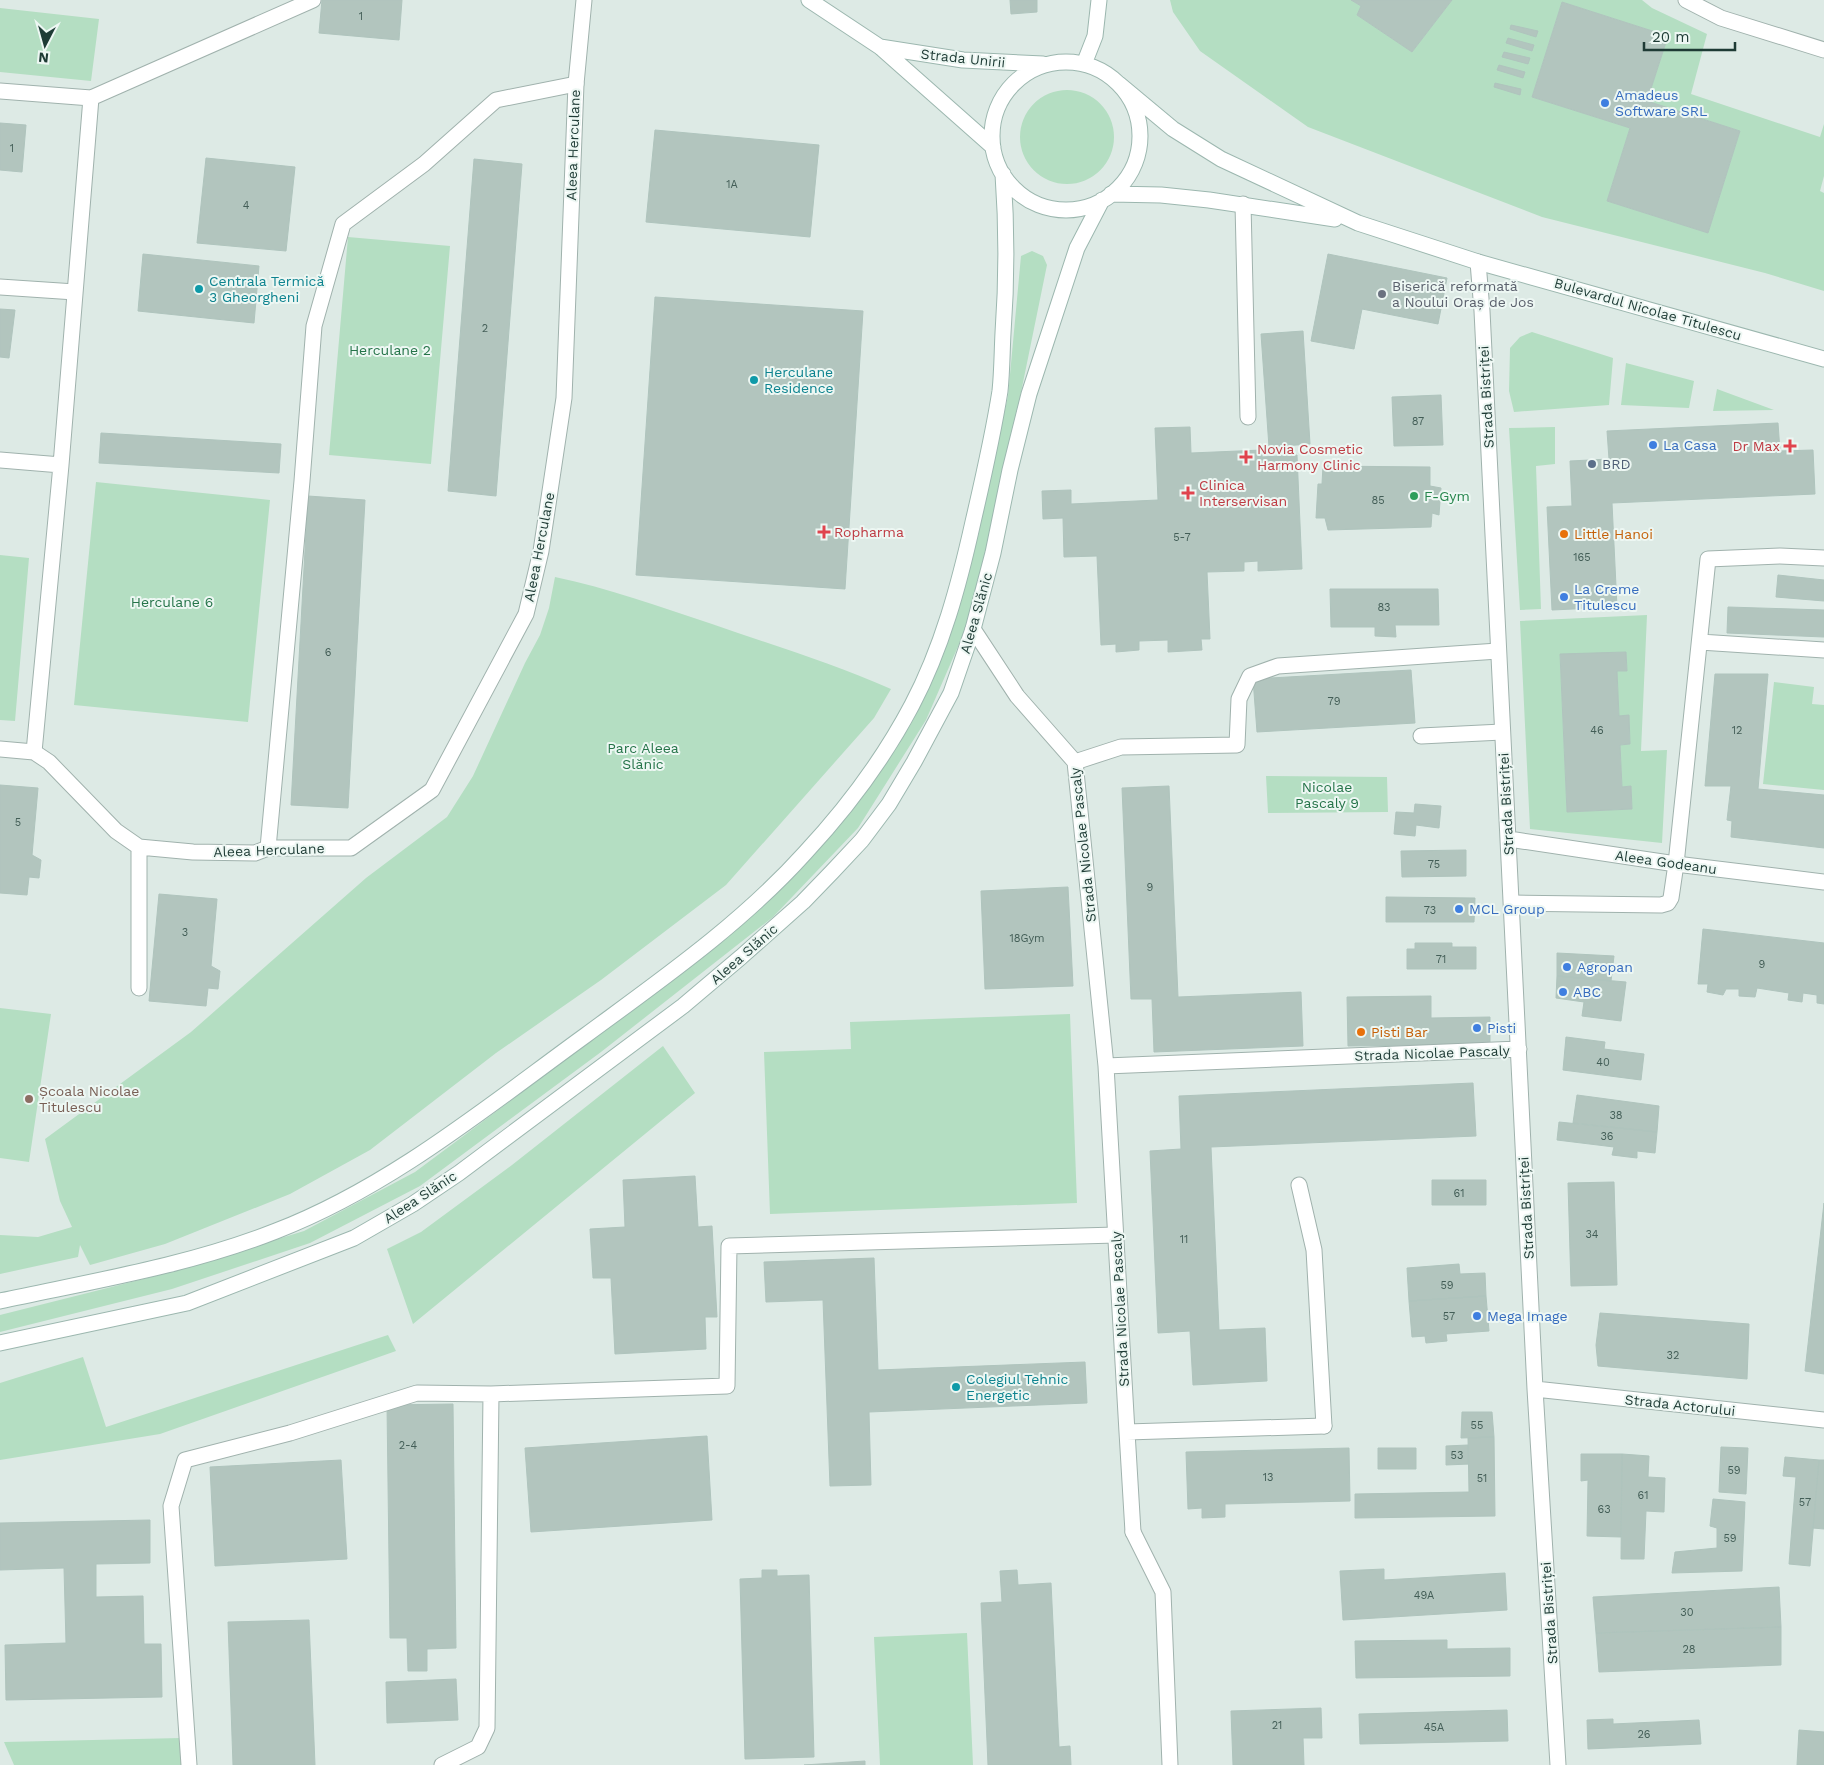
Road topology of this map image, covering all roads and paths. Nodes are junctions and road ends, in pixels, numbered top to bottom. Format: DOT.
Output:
graph roads {
  1 [pos="313,0"];
  2 [pos="584,0"];
  3 [pos="809,0"];
  4 [pos="1099,0"];
  5 [pos="1686,0"];
  6 [pos="880,47"];
  7 [pos="1824,50"];
  8 [pos="1047,64"];
  9 [pos="1084,64"];
  10 [pos="576,84"];
  11 [pos="1119,84"];
  12 [pos="0,91"];
  13 [pos="91,98"];
  14 [pos="993,147"];
  15 [pos="1003,174"];
  16 [pos="1106,197"];
  17 [pos="1243,204"];
  18 [pos="1358,223"];
  19 [pos="1478,262"];
  20 [pos="0,287"];
  21 [pos="75,292"];
  22 [pos="1824,359"];
  23 [pos="1248,418"];
  24 [pos="0,460"];
  25 [pos="61,465"];
  26 [pos="1824,558"];
  27 [pos="973,630"];
  28 [pos="1700,642"];
  29 [pos="1824,650"];
  30 [pos="1498,651"];
  31 [pos="1502,732"];
  32 [pos="1421,736"];
  33 [pos="0,749"];
  34 [pos="34,752"];
  35 [pos="1075,762"];
  36 [pos="1509,839"];
  37 [pos="140,847"];
  38 [pos="268,848"];
  39 [pos="1676,864"];
  40 [pos="1824,882"];
  41 [pos="1512,903"];
  42 [pos="139,988"];
  43 [pos="1519,1049"];
  44 [pos="1106,1066"];
  45 [pos="1299,1185"];
  46 [pos="1116,1234"];
  47 [pos="0,1301"];
  48 [pos="0,1344"];
  49 [pos="1535,1389"];
  50 [pos="491,1394"];
  51 [pos="1824,1420"];
  52 [pos="1127,1432"];
  53 [pos="189,1765"];
  54 [pos="442,1765"];
  55 [pos="1170,1765"];
  56 [pos="1558,1765"];
  1 -- 13 [label="street"];
  2 -- 10 [label="street, Aleea Herculane"];
  3 -- 6 [label="street, Strada Unirii"];
  4 -- 9 [label="street"];
  5 -- 7 [label="street"];
  6 -- 8 [label="street, Strada Unirii"];
  6 -- 14 [label="street, Strada Unirii"];
  8 -- 9 [label="street"];
  8 -- 14 [label="street"];
  9 -- 11 [label="street"];
  10 -- 38 [label="street"];
  10 -- 38 [label="street, Aleea Herculane"];
  11 -- 16 [label="street"];
  11 -- 18 [label="street, Bulevardul Nicolae Titulescu"];
  12 -- 13 [label="street"];
  13 -- 21 [label="street"];
  14 -- 15 [label="street"];
  15 -- 16 [label="street"];
  15 -- 47 [label="street, Aleea Slănic"];
  16 -- 17 [label="street, Bulevardul Nicolae Titulescu"];
  16 -- 27 [label="street, Aleea Slănic"];
  17 -- 18 [label="street, Bulevardul Nicolae Titulescu"];
  17 -- 23 [label="street"];
  18 -- 19 [label="street, Bulevardul Nicolae Titulescu"];
  19 -- 22 [label="street, Bulevardul Nicolae Titulescu"];
  19 -- 30 [label="street, Strada Bistriței"];
  20 -- 21 [label="street"];
  21 -- 25 [label="street"];
  24 -- 25 [label="street"];
  25 -- 34 [label="street"];
  26 -- 28 [label="street"];
  27 -- 35 [label="street, Strada Nicolae Pascaly"];
  27 -- 48 [label="street, Aleea Slănic"];
  28 -- 29 [label="street"];
  28 -- 39 [label="street"];
  30 -- 31 [label="street, Strada Bistriței"];
  30 -- 35 [label="street"];
  31 -- 32 [label="street"];
  31 -- 36 [label="street, Strada Bistriței"];
  33 -- 34 [label="street"];
  34 -- 37 [label="street, Aleea Herculane"];
  35 -- 44 [label="street, Strada Nicolae Pascaly"];
  36 -- 39 [label="street, Aleea Godeanu"];
  36 -- 41 [label="street, Strada Bistriței"];
  37 -- 38 [label="street, Aleea Herculane"];
  37 -- 42 [label="street"];
  39 -- 40 [label="street, Aleea Godeanu"];
  39 -- 41 [label="street"];
  41 -- 43 [label="street, Strada Bistriței"];
  43 -- 44 [label="street, Strada Nicolae Pascaly"];
  43 -- 49 [label="street, Strada Bistriței"];
  44 -- 46 [label="street, Strada Nicolae Pascaly"];
  45 -- 52 [label="street"];
  46 -- 50 [label="street"];
  46 -- 52 [label="street, Strada Nicolae Pascaly"];
  49 -- 51 [label="street, Strada Actorului"];
  49 -- 56 [label="street, Strada Bistriței"];
  50 -- 53 [label="street"];
  50 -- 54 [label="street"];
  52 -- 55 [label="street, Strada Nicolae Pascaly"];
}
